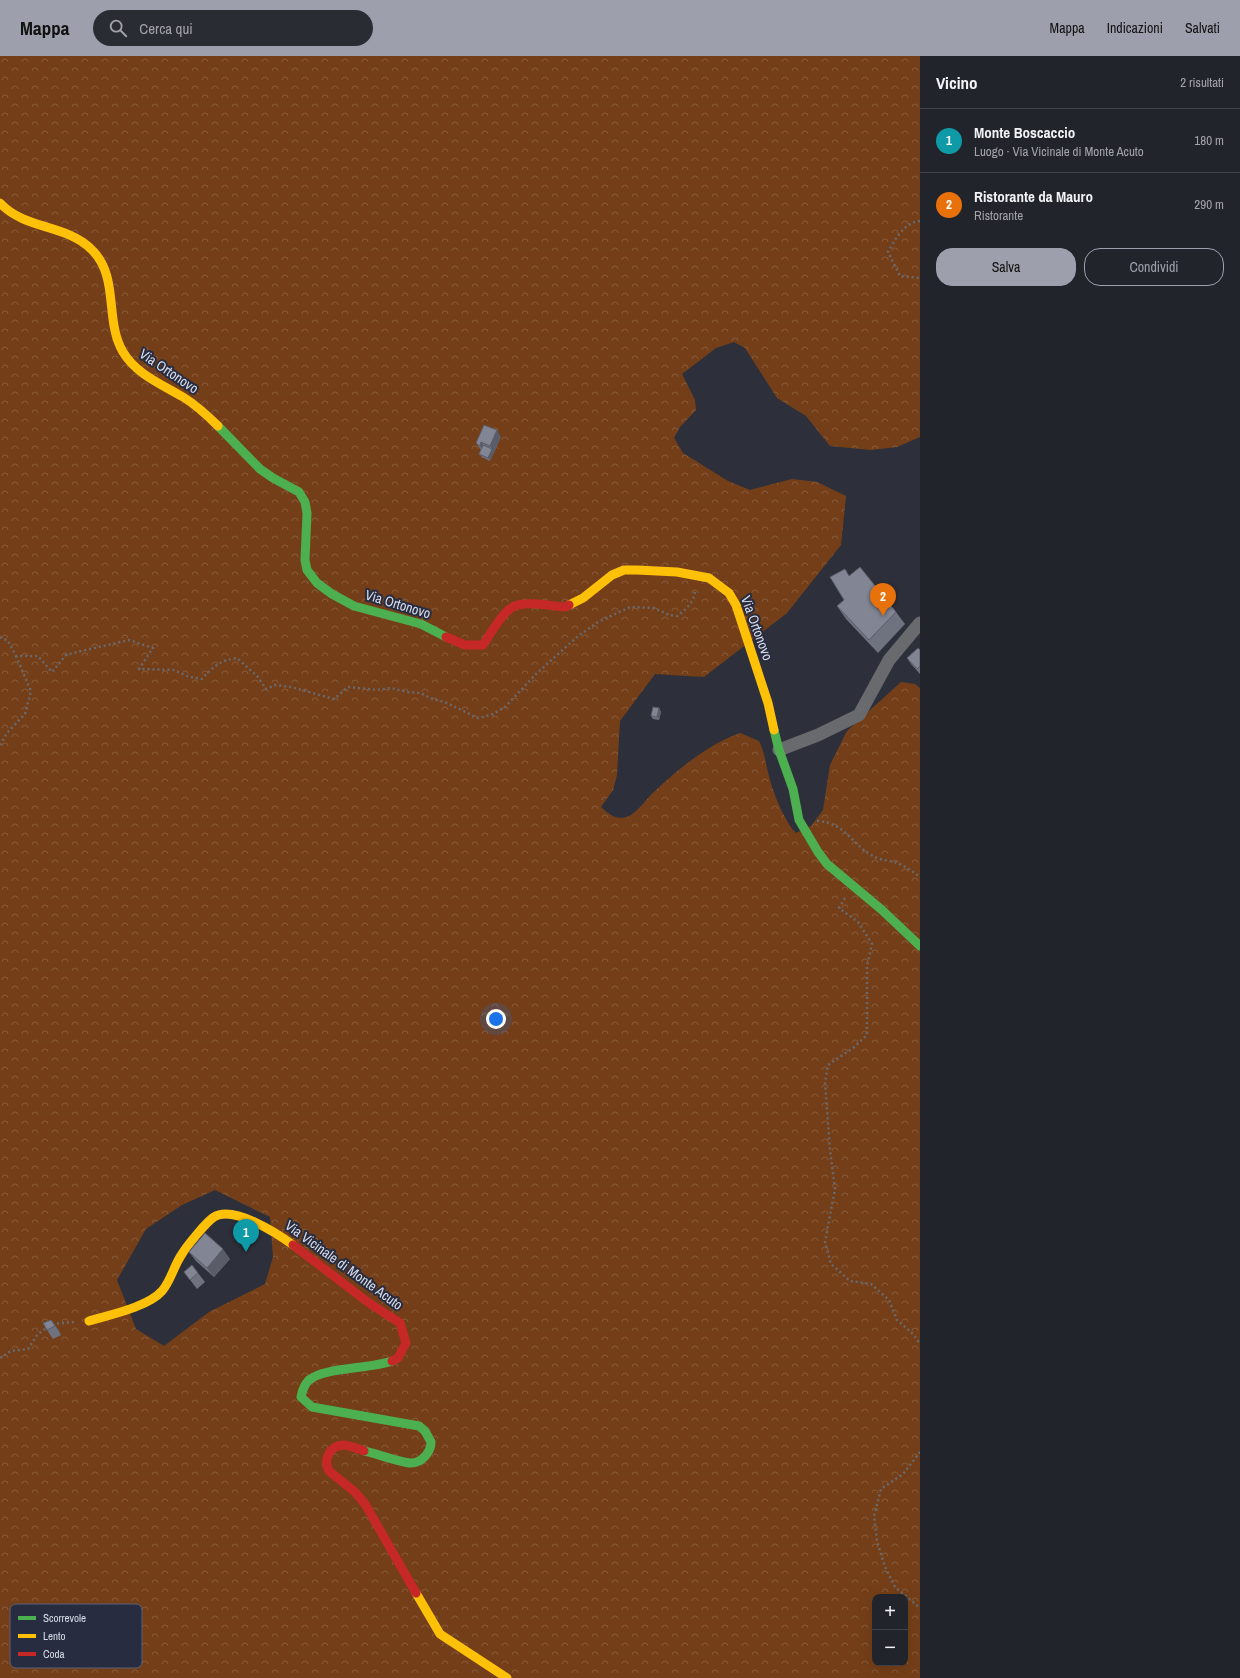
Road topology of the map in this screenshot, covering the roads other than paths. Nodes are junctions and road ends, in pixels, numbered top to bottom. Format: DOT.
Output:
graph roads {
  1 [pos="0,203"];
  2 [pos="920,623"];
  3 [pos="779,750"];
  4 [pos="920,946"];
  5 [pos="89,1321"];
  6 [pos="507,1678"];
  1 -- 3 [label="street, Via Ortonovo"];
  2 -- 3 [label="street"];
  3 -- 4 [label="street, Via Ortonovo"];
  5 -- 6 [label="street, Via Vicinale di Monte Acuto"];
}
